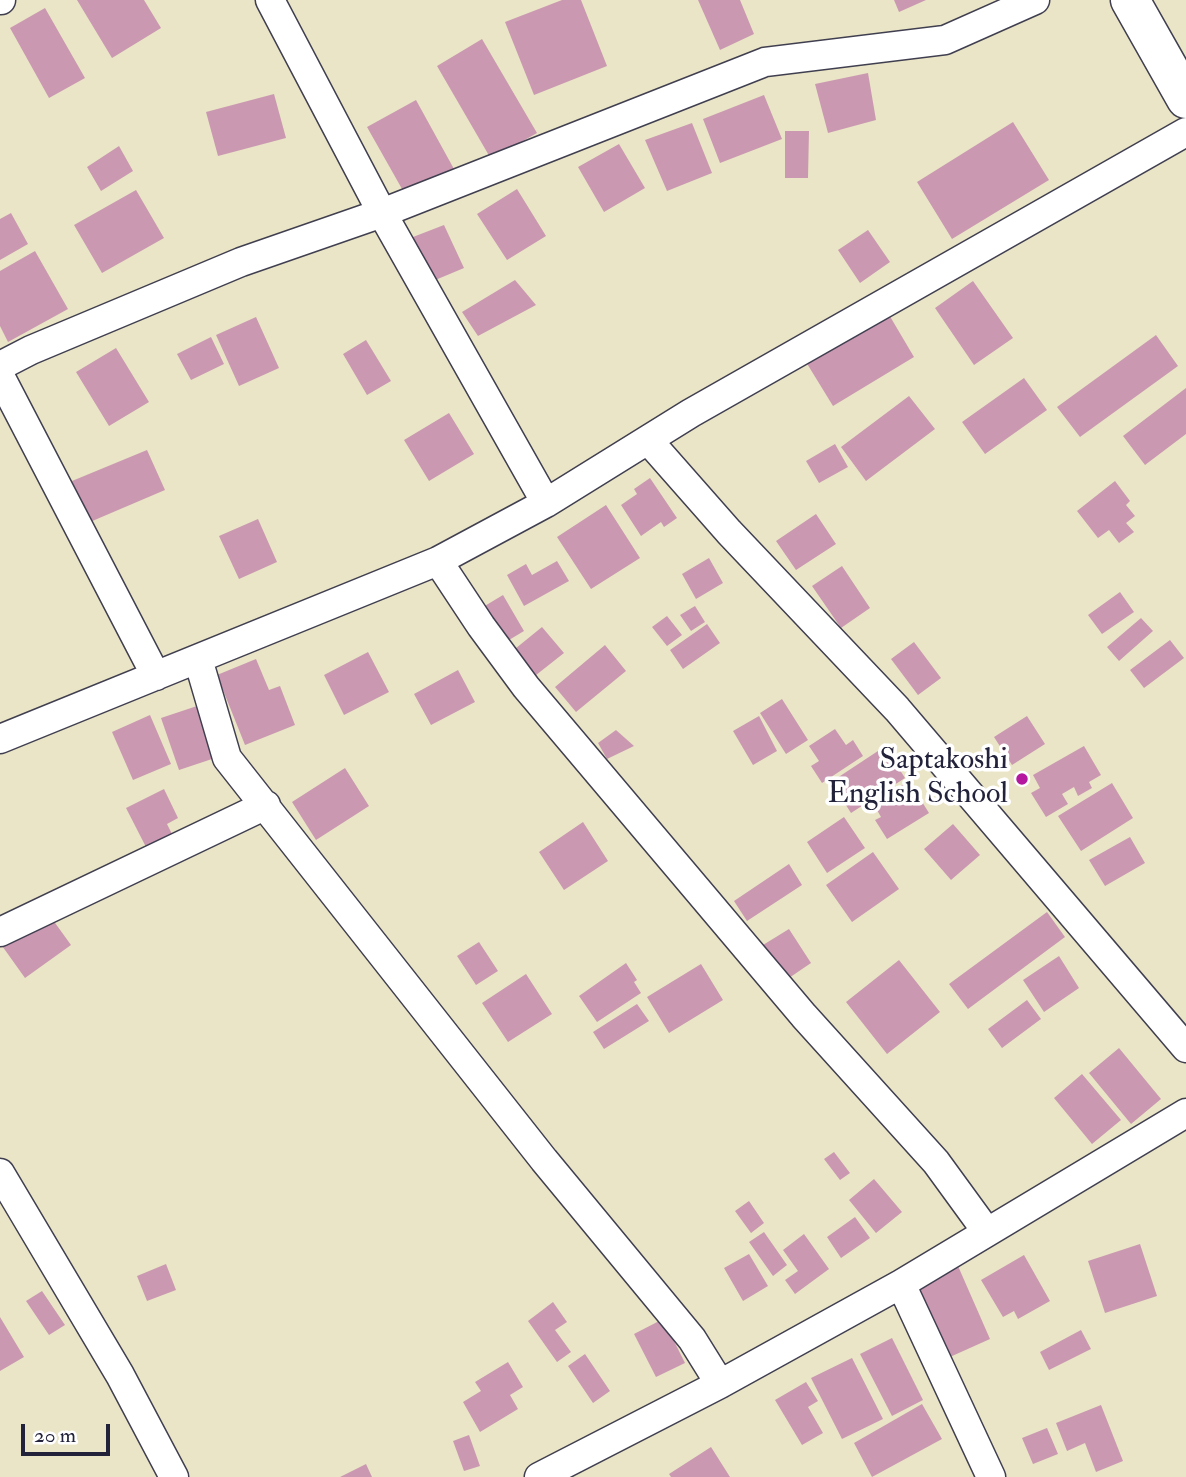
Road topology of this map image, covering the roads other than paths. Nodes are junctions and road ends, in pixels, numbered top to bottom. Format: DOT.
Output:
graph roads {
  1 [pos="270,0"];
  2 [pos="1035,0"];
  3 [pos="1130,0"];
  4 [pos="1186,99"];
  5 [pos="1186,132"];
  6 [pos="382,213"];
  7 [pos="0,366"];
  8 [pos="0,376"];
  9 [pos="648,440"];
  10 [pos="546,503"];
  11 [pos="438,561"];
  12 [pos="198,659"];
  13 [pos="156,676"];
  14 [pos="0,738"];
  15 [pos="266,805"];
  16 [pos="0,932"];
  17 [pos="1186,1048"];
  18 [pos="1186,1113"];
  19 [pos="0,1173"];
  20 [pos="987,1232"];
  21 [pos="901,1284"];
  22 [pos="720,1384"];
  23 [pos="174,1477"];
  24 [pos="539,1477"];
  25 [pos="991,1477"];
  1 -- 6 [label="street"];
  2 -- 6 [label="street"];
  3 -- 4 [label="highway"];
  5 -- 9 [label="street"];
  6 -- 7 [label="street"];
  6 -- 10 [label="street"];
  8 -- 13 [label="street"];
  9 -- 10 [label="street"];
  9 -- 17 [label="street"];
  10 -- 11 [label="street"];
  11 -- 12 [label="street"];
  11 -- 20 [label="street"];
  12 -- 13 [label="street"];
  12 -- 15 [label="street"];
  13 -- 14 [label="street"];
  15 -- 16 [label="street"];
  15 -- 22 [label="street"];
  18 -- 20 [label="street"];
  19 -- 23 [label="street"];
  20 -- 21 [label="street"];
  21 -- 22 [label="street"];
  21 -- 25 [label="street"];
  22 -- 24 [label="street"];
}
